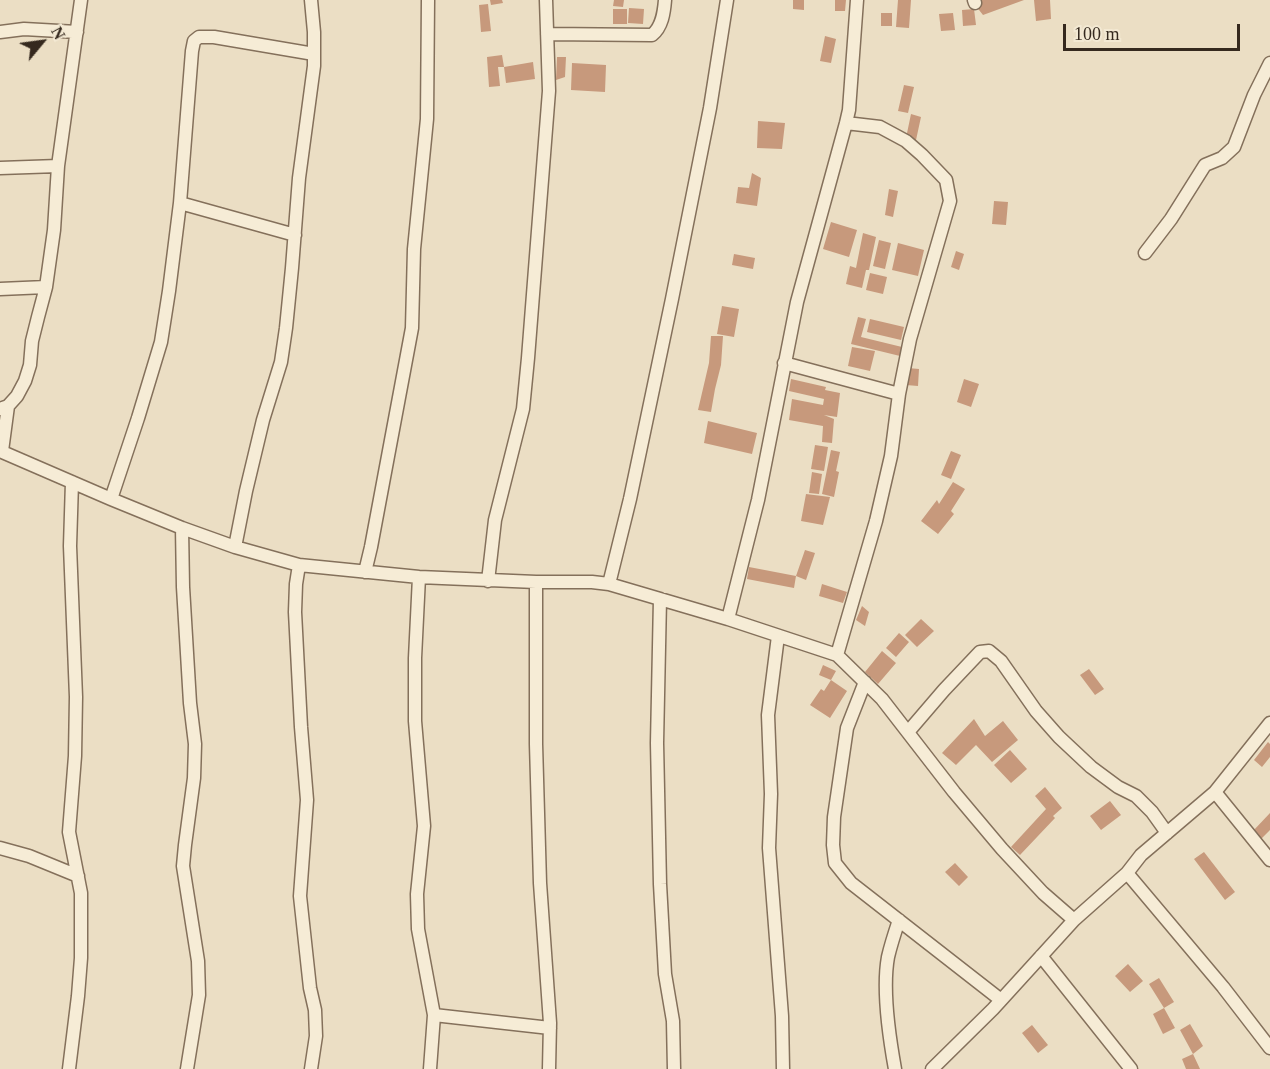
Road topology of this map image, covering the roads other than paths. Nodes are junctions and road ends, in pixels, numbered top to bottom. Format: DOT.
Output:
graph roads {
  1 [pos="81,0"];
  2 [pos="311,0"];
  3 [pos="428,0"];
  4 [pos="546,0"];
  5 [pos="665,0"];
  6 [pos="727,0"];
  7 [pos="857,0"];
  8 [pos="0,32"];
  9 [pos="76,32"];
  10 [pos="547,34"];
  11 [pos="314,54"];
  12 [pos="1270,63"];
  13 [pos="846,123"];
  14 [pos="58,166"];
  15 [pos="0,168"];
  16 [pos="180,203"];
  17 [pos="295,235"];
  18 [pos="1145,253"];
  19 [pos="46,287"];
  20 [pos="0,289"];
  21 [pos="784,363"];
  22 [pos="899,394"];
  23 [pos="4,407"];
  24 [pos="1,451"];
  25 [pos="72,482"];
  26 [pos="111,500"];
  27 [pos="182,528"];
  28 [pos="235,547"];
  29 [pos="299,565"];
  30 [pos="365,572"];
  31 [pos="419,577"];
  32 [pos="488,581"];
  33 [pos="536,582"];
  34 [pos="609,584"];
  35 [pos="660,599"];
  36 [pos="728,619"];
  37 [pos="778,636"];
  38 [pos="837,655"];
  39 [pos="865,682"];
  40 [pos="1270,723"];
  41 [pos="908,732"];
  42 [pos="1215,792"];
  43 [pos="1167,833"];
  44 [pos="0,848"];
  45 [pos="1270,860"];
  46 [pos="1127,873"];
  47 [pos="78,876"];
  48 [pos="898,920"];
  49 [pos="1074,921"];
  50 [pos="1041,956"];
  51 [pos="1001,1000"];
  52 [pos="434,1015"];
  53 [pos="550,1028"];
  54 [pos="1270,1048"];
  55 [pos="69,1069"];
  56 [pos="188,1069"];
  57 [pos="311,1069"];
  58 [pos="430,1069"];
  59 [pos="549,1069"];
  60 [pos="674,1069"];
  61 [pos="783,1069"];
  62 [pos="895,1069"];
  63 [pos="932,1069"];
  64 [pos="1131,1069"];
  1 -- 9 [label="street"];
  2 -- 11 [label="street"];
  3 -- 30 [label="street"];
  4 -- 10 [label="street"];
  5 -- 10 [label="street"];
  6 -- 34 [label="street"];
  7 -- 13 [label="street"];
  8 -- 9 [label="street"];
  9 -- 14 [label="street"];
  10 -- 32 [label="street"];
  11 -- 16 [label="street"];
  11 -- 17 [label="street"];
  12 -- 18 [label="street"];
  13 -- 21 [label="street"];
  13 -- 22 [label="street"];
  14 -- 15 [label="street"];
  14 -- 19 [label="street"];
  16 -- 17 [label="street"];
  16 -- 26 [label="street"];
  17 -- 28 [label="street"];
  19 -- 20 [label="street"];
  19 -- 23 [label="street"];
  21 -- 22 [label="street"];
  21 -- 36 [label="street"];
  22 -- 38 [label="street"];
  23 -- 24 [label="street"];
  24 -- 25 [label="street"];
  25 -- 26 [label="street"];
  25 -- 47 [label="street"];
  26 -- 27 [label="street"];
  27 -- 28 [label="street"];
  27 -- 56 [label="street"];
  28 -- 29 [label="street"];
  29 -- 30 [label="street"];
  29 -- 57 [label="street"];
  30 -- 31 [label="street"];
  31 -- 32 [label="street"];
  31 -- 52 [label="street"];
  32 -- 33 [label="street"];
  33 -- 34 [label="street"];
  33 -- 53 [label="street"];
  34 -- 35 [label="street"];
  35 -- 36 [label="street"];
  35 -- 60 [label="street"];
  36 -- 37 [label="street"];
  37 -- 38 [label="street"];
  37 -- 61 [label="street"];
  38 -- 39 [label="street"];
  39 -- 41 [label="street"];
  39 -- 48 [label="street"];
  40 -- 42 [label="street"];
  41 -- 43 [label="street"];
  41 -- 49 [label="street"];
  42 -- 43 [label="street"];
  42 -- 45 [label="street"];
  43 -- 46 [label="street"];
  44 -- 47 [label="street"];
  46 -- 49 [label="street"];
  46 -- 54 [label="street"];
  47 -- 55 [label="street"];
  48 -- 51 [label="street"];
  48 -- 62 [label="street"];
  49 -- 50 [label="street"];
  50 -- 51 [label="street"];
  50 -- 64 [label="street"];
  51 -- 63 [label="street"];
  52 -- 53 [label="street"];
  52 -- 58 [label="street"];
  53 -- 59 [label="street"];
}
